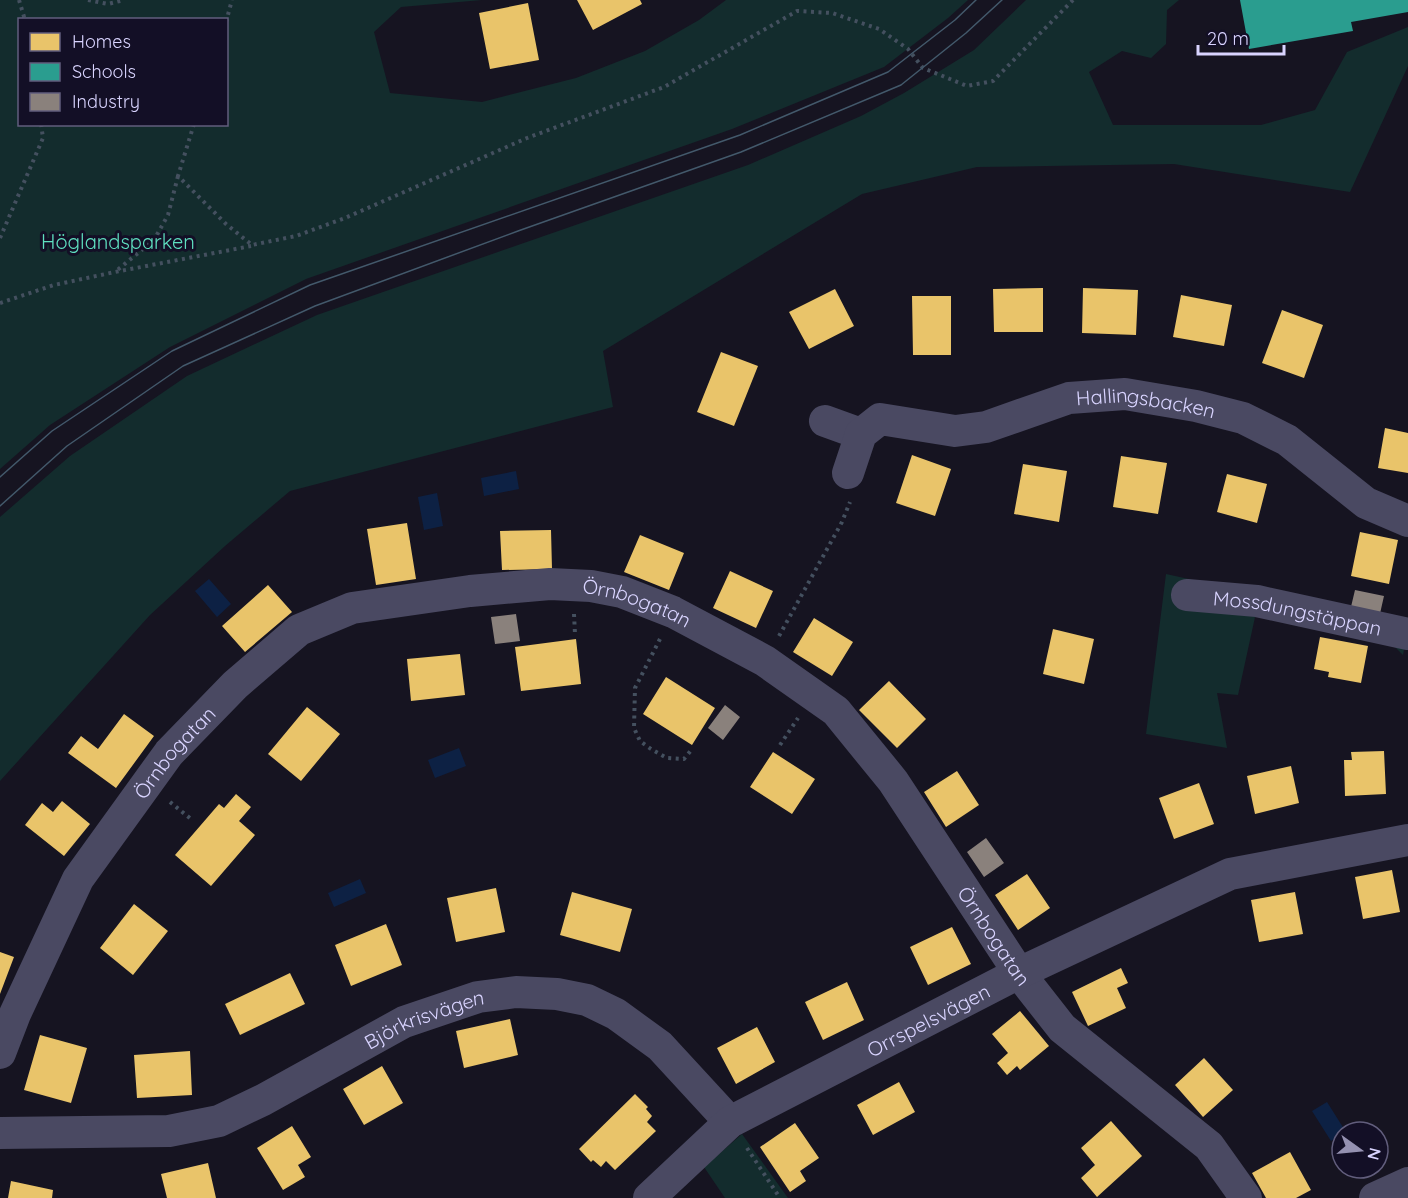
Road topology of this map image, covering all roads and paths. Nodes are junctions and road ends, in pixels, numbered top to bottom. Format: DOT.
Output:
graph roads {
  1 [pos="19,0"];
  2 [pos="88,0"];
  3 [pos="123,0"];
  4 [pos="232,0"];
  5 [pos="1073,0"];
  6 [pos="24,18"];
  7 [pos="227,18"];
  8 [pos="41,126"];
  9 [pos="193,126"];
  10 [pos="178,176"];
  11 [pos="0,238"];
  12 [pos="252,245"];
  13 [pos="115,272"];
  14 [pos="0,303"];
  15 [pos="825,421"];
  16 [pos="861,434"];
  17 [pos="848,473"];
  18 [pos="1408,521"];
  19 [pos="1187,595"];
  20 [pos="674,612"];
  21 [pos="1408,634"];
  22 [pos="765,661"];
  23 [pos="693,748"];
  24 [pos="1408,840"];
  25 [pos="1019,973"];
  26 [pos="0,1053"];
  27 [pos="730,1122"];
  28 [pos="0,1133"];
  29 [pos="1408,1183"];
  30 [pos="649,1198"];
  31 [pos="780,1198"];
  32 [pos="1246,1198"];
  33 [pos="1375,1198"];
  1 -- 6 [label="path"];
  2 -- 3 [label="path"];
  4 -- 7 [label="path"];
  5 -- 12 [label="path"];
  8 -- 11 [label="path"];
  9 -- 10 [label="path"];
  10 -- 12 [label="path"];
  10 -- 13 [label="path"];
  12 -- 13 [label="path"];
  13 -- 14 [label="path"];
  15 -- 16 [label="street"];
  16 -- 17 [label="street"];
  16 -- 18 [label="street, Hallingsbacken"];
  17 -- 22 [label="path"];
  19 -- 21 [label="street, Mossdungstäppan"];
  20 -- 22 [label="street, Örnbogatan"];
  20 -- 23 [label="path"];
  20 -- 26 [label="street, Örnbogatan"];
  22 -- 25 [label="street, Örnbogatan"];
  24 -- 25 [label="street, Orrspelsvägen"];
  25 -- 27 [label="street, Orrspelsvägen"];
  25 -- 32 [label="street, Örnbogatan"];
  27 -- 28 [label="street, Björkrisvägen"];
  27 -- 30 [label="street, Orrspelsvägen"];
  27 -- 31 [label="path"];
  29 -- 33 [label="street"];
}
